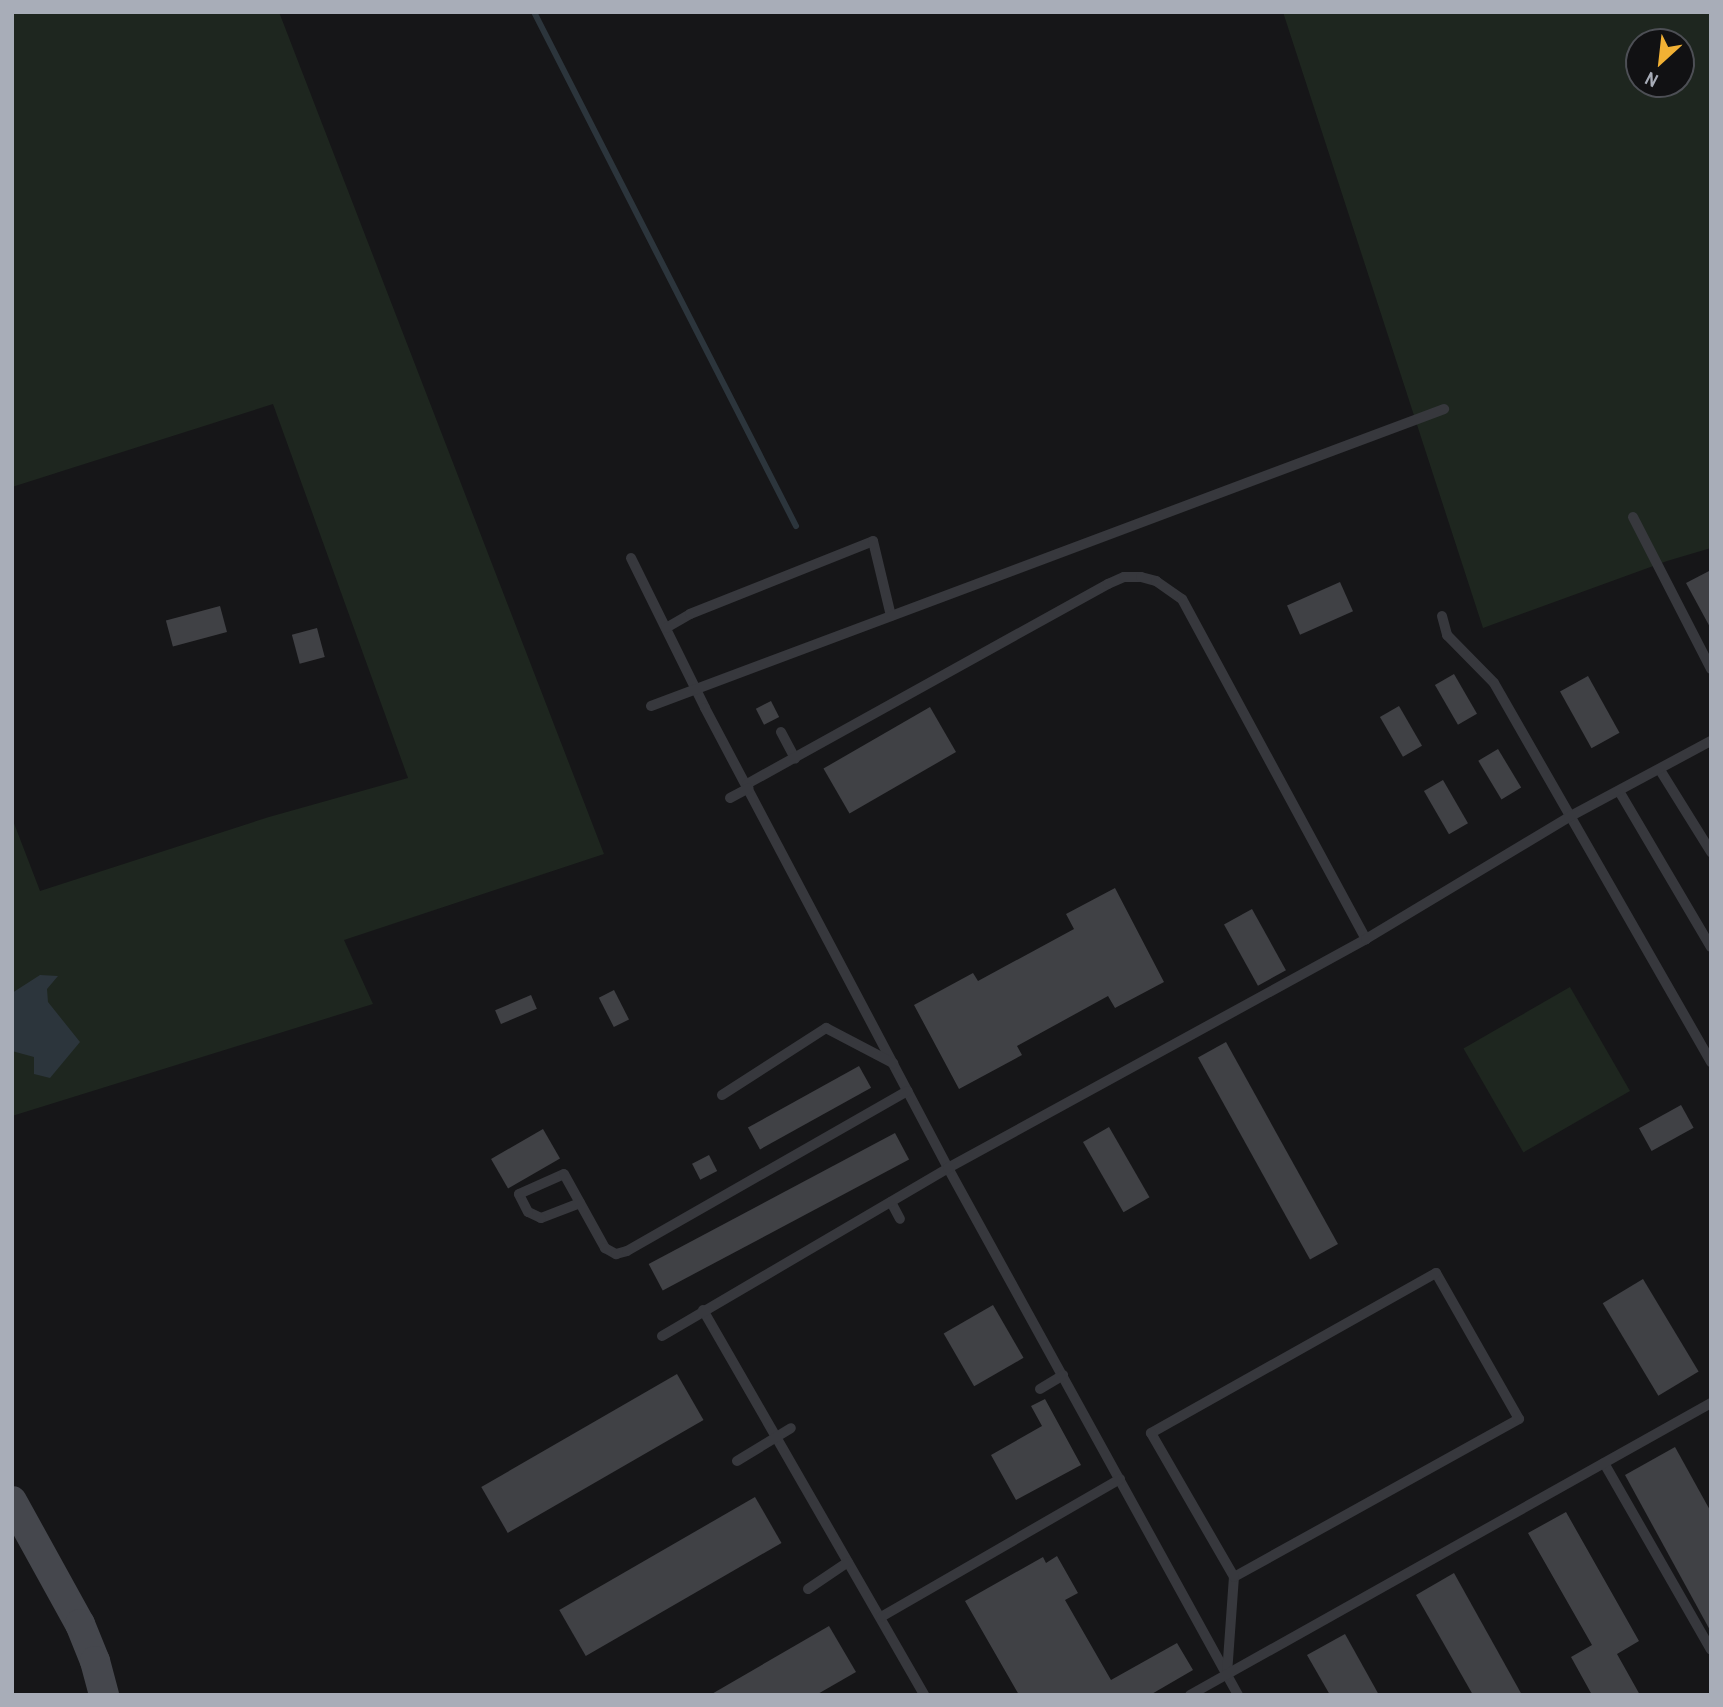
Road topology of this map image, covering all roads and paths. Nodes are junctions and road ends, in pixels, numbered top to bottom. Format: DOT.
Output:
graph roads {
  1 [pos="1444,408"];
  2 [pos="1633,517"];
  3 [pos="631,558"];
  4 [pos="891,616"];
  5 [pos="1442,616"];
  6 [pos="666,628"];
  7 [pos="1711,669"];
  8 [pos="696,688"];
  9 [pos="651,706"];
  10 [pos="781,732"];
  11 [pos="1711,741"];
  12 [pos="795,758"];
  13 [pos="1660,769"];
  14 [pos="748,786"];
  15 [pos="1619,791"];
  16 [pos="730,799"];
  17 [pos="1569,817"];
  18 [pos="1711,852"];
  19 [pos="1366,939"];
  20 [pos="1711,947"];
  21 [pos="1711,1062"];
  22 [pos="893,1063"];
  23 [pos="908,1091"];
  24 [pos="722,1095"];
  25 [pos="948,1168"];
  26 [pos="891,1202"];
  27 [pos="580,1203"];
  28 [pos="900,1219"];
  29 [pos="703,1310"];
  30 [pos="662,1336"];
  31 [pos="1063,1376"];
  32 [pos="1040,1389"];
  33 [pos="1711,1403"];
  34 [pos="791,1428"];
  35 [pos="775,1439"];
  36 [pos="737,1461"];
  37 [pos="1604,1463"];
  38 [pos="1120,1479"];
  39 [pos="12,1501"];
  40 [pos="848,1562"];
  41 [pos="1234,1577"];
  42 [pos="808,1589"];
  43 [pos="881,1617"];
  44 [pos="1711,1650"];
  45 [pos="1227,1674"];
  46 [pos="104,1695"];
  47 [pos="923,1695"];
  48 [pos="1190,1695"];
  49 [pos="1238,1695"];
  1 -- 4 [label="lane"];
  2 -- 7 [label="lane"];
  3 -- 6 [label="lane"];
  4 -- 6 [label="lane"];
  4 -- 8 [label="lane"];
  5 -- 17 [label="lane"];
  6 -- 8 [label="lane"];
  8 -- 9 [label="lane"];
  8 -- 14 [label="lane"];
  10 -- 12 [label="lane"];
  11 -- 13 [label="lane"];
  12 -- 14 [label="lane"];
  12 -- 19 [label="lane"];
  13 -- 15 [label="lane"];
  13 -- 18 [label="lane"];
  14 -- 16 [label="lane"];
  14 -- 22 [label="lane"];
  15 -- 17 [label="lane"];
  15 -- 20 [label="lane"];
  17 -- 19 [label="lane"];
  17 -- 21 [label="lane"];
  19 -- 25 [label="lane"];
  22 -- 23 [label="lane"];
  22 -- 24 [label="lane"];
  23 -- 25 [label="lane"];
  23 -- 27 [label="lane"];
  25 -- 26 [label="lane"];
  25 -- 31 [label="lane"];
  26 -- 28 [label="lane"];
  26 -- 29 [label="lane"];
  27 -- 27 [label="lane"];
  29 -- 30 [label="lane"];
  29 -- 35 [label="lane"];
  31 -- 32 [label="lane"];
  31 -- 38 [label="lane"];
  33 -- 37 [label="lane"];
  34 -- 35 [label="lane"];
  35 -- 36 [label="lane"];
  35 -- 40 [label="lane"];
  37 -- 44 [label="lane"];
  37 -- 45 [label="lane"];
  38 -- 43 [label="lane"];
  38 -- 45 [label="lane"];
  39 -- 46 [label="street"];
  40 -- 42 [label="lane"];
  40 -- 43 [label="lane"];
  41 -- 41 [label="lane"];
  41 -- 45 [label="lane"];
  43 -- 47 [label="lane"];
  45 -- 48 [label="lane"];
  45 -- 49 [label="lane"];
}
